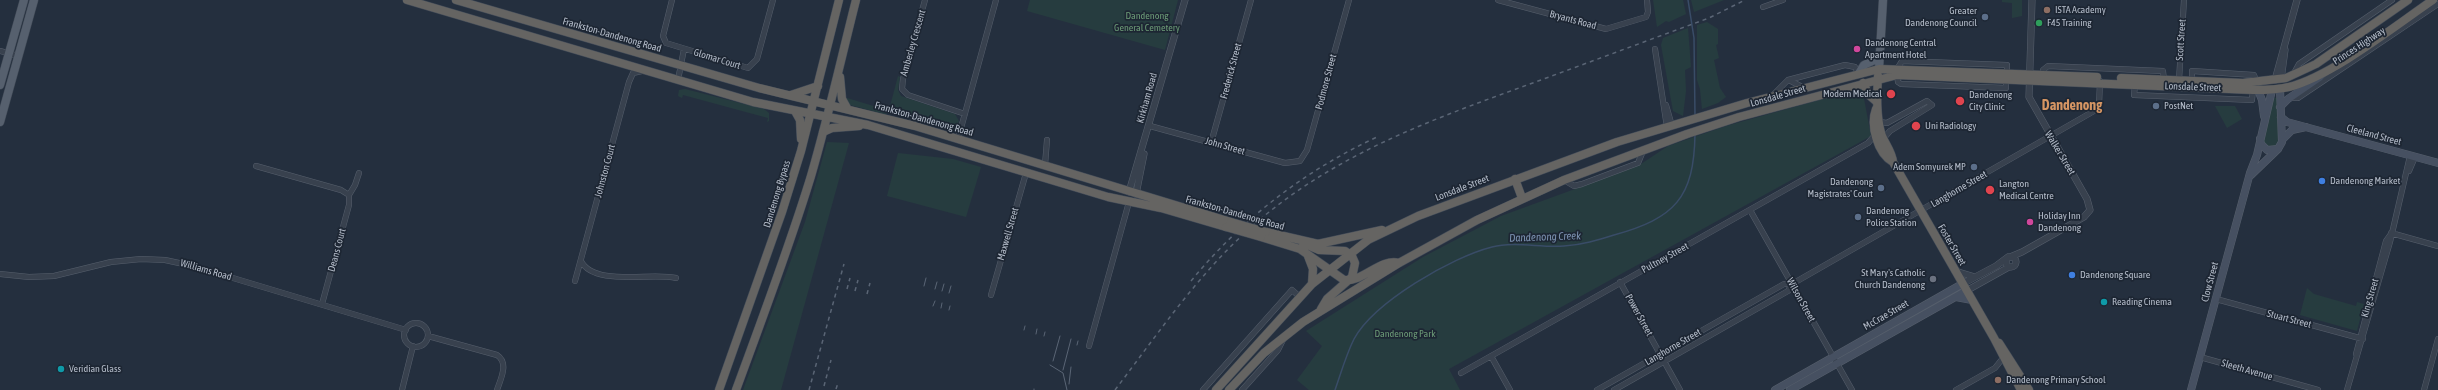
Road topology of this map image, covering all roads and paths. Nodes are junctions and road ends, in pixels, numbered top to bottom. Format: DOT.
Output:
graph roads {
  1 [pos="24,0"];
  2 [pos="34,0"];
  3 [pos="407,0"];
  4 [pos="456,0"];
  5 [pos="672,0"];
  6 [pos="773,0"];
  7 [pos="839,0"];
  8 [pos="856,0"];
  9 [pos="925,0"];
  10 [pos="996,0"];
  11 [pos="1185,0"];
  12 [pos="1250,0"];
  13 [pos="1349,0"];
  14 [pos="1498,0"];
  15 [pos="1647,0"];
  16 [pos="1783,0"];
  17 [pos="2032,0"];
  18 [pos="2184,0"];
  19 [pos="2297,0"];
  20 [pos="2392,0"];
  21 [pos="2408,0"];
  22 [pos="2433,0"];
  23 [pos="1881,1"];
  24 [pos="419,2"];
  25 [pos="2438,4"];
  26 [pos="1763,7"];
  27 [pos="522,19"];
  28 [pos="518,32"];
  29 [pos="2358,35"];
  30 [pos="2370,42"];
  31 [pos="684,49"];
  32 [pos="1654,49"];
  33 [pos="0,51"];
  34 [pos="9,53"];
  35 [pos="18,56"];
  36 [pos="1879,58"];
  37 [pos="625,64"];
  38 [pos="2336,64"];
  39 [pos="680,65"];
  40 [pos="1879,69"];
  41 [pos="839,70"];
  42 [pos="648,71"];
  43 [pos="1897,72"];
  44 [pos="1858,73"];
  45 [pos="2043,75"];
  46 [pos="2292,76"];
  47 [pos="2007,77"];
  48 [pos="2029,77"];
  49 [pos="674,80"];
  50 [pos="1789,80"];
  51 [pos="1878,80"];
  52 [pos="2100,80"];
  53 [pos="2164,80"];
  54 [pos="2179,80"];
  55 [pos="2278,80"];
  56 [pos="629,82"];
  57 [pos="1863,83"];
  58 [pos="0,85"];
  59 [pos="818,86"];
  60 [pos="1806,88"];
  61 [pos="2256,88"];
  62 [pos="2276,89"];
  63 [pos="790,96"];
  64 [pos="1771,97"];
  65 [pos="2289,98"];
  66 [pos="814,101"];
  67 [pos="830,105"];
  68 [pos="1877,105"];
  69 [pos="2280,107"];
  70 [pos="847,108"];
  71 [pos="795,111"];
  72 [pos="811,114"];
  73 [pos="965,114"];
  74 [pos="828,116"];
  75 [pos="2281,117"];
  76 [pos="2264,120"];
  77 [pos="0,122"];
  78 [pos="1880,122"];
  79 [pos="868,125"];
  80 [pos="1150,126"];
  81 [pos="1669,126"];
  82 [pos="2306,127"];
  83 [pos="823,132"];
  84 [pos="2051,136"];
  85 [pos="958,139"];
  86 [pos="1879,139"];
  87 [pos="2260,139"];
  88 [pos="2283,139"];
  89 [pos="1047,140"];
  90 [pos="1672,140"];
  91 [pos="1211,142"];
  92 [pos="2280,147"];
  93 [pos="801,151"];
  94 [pos="954,152"];
  95 [pos="2412,156"];
  96 [pos="1030,160"];
  97 [pos="1300,161"];
  98 [pos="2438,164"];
  99 [pos="1045,165"];
  100 [pos="256,166"];
  101 [pos="359,173"];
  102 [pos="1026,173"];
  103 [pos="1515,179"];
  104 [pos="2249,179"];
  105 [pos="1132,193"];
  106 [pos="349,195"];
  107 [pos="1522,198"];
  108 [pos="1129,202"];
  109 [pos="1750,210"];
  110 [pos="2090,210"];
  111 [pos="1921,211"];
  112 [pos="1229,224"];
  113 [pos="1386,230"];
  114 [pos="2391,233"];
  115 [pos="1264,234"];
  116 [pos="1303,242"];
  117 [pos="2438,246"];
  118 [pos="1306,252"];
  119 [pos="2022,252"];
  120 [pos="1349,253"];
  121 [pos="2009,257"];
  122 [pos="581,261"];
  123 [pos="1399,263"];
  124 [pos="2016,263"];
  125 [pos="2008,266"];
  126 [pos="1328,270"];
  127 [pos="1955,271"];
  128 [pos="0,274"];
  129 [pos="1975,277"];
  130 [pos="676,278"];
  131 [pos="575,281"];
  132 [pos="1349,281"];
  133 [pos="1620,282"];
  134 [pos="1312,284"];
  135 [pos="1792,284"];
  136 [pos="1964,287"];
  137 [pos="991,295"];
  138 [pos="1300,297"];
  139 [pos="1956,297"];
  140 [pos="2216,299"];
  141 [pos="1972,300"];
  142 [pos="322,304"];
  143 [pos="1274,309"];
  144 [pos="1320,311"];
  145 [pos="1282,316"];
  146 [pos="406,330"];
  147 [pos="428,336"];
  148 [pos="1285,336"];
  149 [pos="1994,338"];
  150 [pos="2361,339"];
  151 [pos="2438,339"];
  152 [pos="413,346"];
  153 [pos="1089,346"];
  154 [pos="1660,354"];
  155 [pos="1491,356"];
  156 [pos="1833,357"];
  157 [pos="2200,357"];
  158 [pos="2002,358"];
  159 [pos="1664,361"];
  160 [pos="1837,364"];
  161 [pos="2007,367"];
  162 [pos="1995,368"];
  163 [pos="1461,373"];
  164 [pos="402,390"];
  165 [pos="497,390"];
  166 [pos="719,390"];
  167 [pos="736,390"];
  168 [pos="1203,390"];
  169 [pos="1216,390"];
  170 [pos="1230,390"];
  171 [pos="1242,390"];
  172 [pos="1510,390"];
  173 [pos="1597,390"];
  174 [pos="1614,390"];
  175 [pos="1680,390"];
  176 [pos="1775,390"];
  177 [pos="1790,390"];
  178 [pos="1852,390"];
  179 [pos="1956,390"];
  180 [pos="2020,390"];
  181 [pos="2029,390"];
  182 [pos="2191,390"];
  183 [pos="2318,390"];
  184 [pos="2347,390"];
  185 [pos="2424,390"];
  1 -- 34 [label="main road"];
  2 -- 35 [label="main road"];
  3 -- 24 [label="highway, Frankston-Dandenong Road"];
  4 -- 27 [label="highway, Frankston-Dandenong Road"];
  5 -- 31 [label="street"];
  6 -- 31 [label="street, Glomar Court"];
  7 -- 59 [label="highway, Dandenong Bypass"];
  8 -- 41 [label="highway"];
  9 -- 73 [label="street, Amberley Crescent"];
  10 -- 73 [label="street"];
  11 -- 80 [label="street, Kirkham Road"];
  12 -- 91 [label="street, Frederick Street"];
  13 -- 97 [label="street, Podmore Street"];
  14 -- 15 [label="street, Bryants Road"];
  16 -- 26 [label="street"];
  17 -- 48 [label="street, Walker Street"];
  18 -- 54 [label="street, Scott Street"];
  19 -- 55 [label="street, Clow Street"];
  20 -- 46 [label="street, Princes Highway"];
  21 -- 29 [label="highway, Princes Highway"];
  22 -- 30 [label="highway, Princes Highway"];
  23 -- 36 [label="main road, Foster Street"];
  24 -- 28 [label="highway, Frankston-Dandenong Road"];
  25 -- 65 [label="street, Princes Highway"];
  27 -- 28 [label="highway"];
  27 -- 39 [label="highway, Frankston-Dandenong Road"];
  28 -- 37 [label="highway, Frankston-Dandenong Road"];
  29 -- 30 [label="highway"];
  29 -- 46 [label="highway, Princes Highway"];
  30 -- 38 [label="highway, Princes Highway"];
  31 -- 39 [label="street"];
  32 -- 81 [label="street"];
  33 -- 34 [label="street"];
  34 -- 35 [label="street"];
  34 -- 58 [label="main road"];
  35 -- 77 [label="main road"];
  36 -- 40 [label="main road, Foster Street"];
  36 -- 44 [label="main road"];
  37 -- 42 [label="highway, Frankston-Dandenong Road"];
  37 -- 56 [label="street, Johnston Court"];
  38 -- 62 [label="highway, Princes Highway"];
  38 -- 65 [label="main road"];
  39 -- 49 [label="street"];
  39 -- 63 [label="highway, Frankston-Dandenong Road"];
  40 -- 43 [label="highway, Lonsdale Street"];
  40 -- 44 [label="highway, Lonsdale Street"];
  40 -- 51 [label="highway, Foster Street"];
  41 -- 67 [label="highway"];
  41 -- 70 [label="highway"];
  42 -- 49 [label="highway, Frankston-Dandenong Road"];
  42 -- 56 [label="street"];
  43 -- 47 [label="highway, Lonsdale Street"];
  43 -- 47 [label="street, Lonsdale Street"];
  43 -- 51 [label="highway, Lonsdale Street"];
  44 -- 50 [label="street, Lonsdale Street"];
  44 -- 60 [label="highway, Lonsdale Street"];
  45 -- 48 [label="highway, Lonsdale Street"];
  45 -- 52 [label="highway, Lonsdale Street"];
  45 -- 53 [label="street, Lonsdale Street"];
  46 -- 55 [label="highway, Princes Highway"];
  47 -- 48 [label="highway, Lonsdale Street"];
  48 -- 52 [label="highway, Lonsdale Street"];
  48 -- 84 [label="street, Walker Street"];
  49 -- 71 [label="highway, Frankston-Dandenong Road"];
  50 -- 60 [label="street"];
  50 -- 64 [label="street, Lonsdale Street"];
  51 -- 57 [label="highway, Lonsdale Street"];
  51 -- 68 [label="highway, Foster Street"];
  52 -- 53 [label="highway, Lonsdale Street"];
  52 -- 61 [label="highway, Lonsdale Street"];
  52 -- 84 [label="street, Langhorne Street"];
  53 -- 54 [label="highway, Lonsdale Street"];
  54 -- 61 [label="highway, Lonsdale Street"];
  55 -- 61 [label="highway, Lonsdale Street"];
  55 -- 62 [label="highway, Clow Street"];
  56 -- 122 [label="street, Johnston Court"];
  57 -- 68 [label="highway"];
  57 -- 90 [label="highway, Lonsdale Street"];
  59 -- 63 [label="highway"];
  59 -- 66 [label="highway, Dandenong Bypass"];
  60 -- 64 [label="highway, Lonsdale Street"];
  61 -- 62 [label="highway, Lonsdale Street"];
  61 -- 76 [label="main road"];
  62 -- 69 [label="main road, Clow Street"];
  62 -- 76 [label="main road, Clow Street"];
  63 -- 66 [label="highway, Frankston-Dandenong Road"];
  64 -- 81 [label="highway, Lonsdale Street"];
  65 -- 69 [label="main road"];
  66 -- 67 [label="highway, Frankston-Dandenong Road"];
  66 -- 72 [label="highway, Dandenong Bypass"];
  67 -- 70 [label="highway, Frankston-Dandenong Road"];
  67 -- 74 [label="highway"];
  68 -- 78 [label="highway, Foster Street"];
  68 -- 86 [label="highway, Foster Street"];
  69 -- 75 [label="main road, Clow Street"];
  70 -- 85 [label="highway, Frankston-Dandenong Road"];
  71 -- 72 [label="highway, Frankston-Dandenong Road"];
  71 -- 93 [label="highway"];
  72 -- 74 [label="highway, Frankston-Dandenong Road"];
  72 -- 93 [label="highway, Dandenong Bypass"];
  73 -- 85 [label="street"];
  74 -- 79 [label="highway, Frankston-Dandenong Road"];
  74 -- 83 [label="highway"];
  75 -- 82 [label="main road, Cleeland Street"];
  75 -- 88 [label="main road, Clow Street"];
  76 -- 87 [label="main road, Clow Street"];
  78 -- 86 [label="highway, Foster Street"];
  78 -- 86 [label="street, Pultney Street"];
  79 -- 83 [label="highway"];
  79 -- 94 [label="highway, Frankston-Dandenong Road"];
  80 -- 91 [label="street, John Street"];
  80 -- 105 [label="street, Kirkham Road"];
  81 -- 90 [label="highway"];
  81 -- 103 [label="highway, Lonsdale Street"];
  82 -- 88 [label="main road"];
  82 -- 95 [label="main road, Cleeland Street"];
  83 -- 167 [label="highway"];
  84 -- 110 [label="street, Walker Street"];
  84 -- 111 [label="street, Langhorne Street"];
  85 -- 94 [label="highway"];
  85 -- 96 [label="highway, Frankston-Dandenong Road"];
  86 -- 109 [label="street, Pultney Street"];
  86 -- 111 [label="highway, Foster Street"];
  87 -- 92 [label="main road"];
  87 -- 104 [label="main road, Clow Street"];
  88 -- 92 [label="main road, Clow Street"];
  89 -- 99 [label="street"];
  90 -- 107 [label="highway, Lonsdale Street"];
  91 -- 97 [label="street, John Street"];
  92 -- 104 [label="main road, Clow Street"];
  93 -- 166 [label="highway, Dandenong Bypass"];
  94 -- 102 [label="highway, Frankston-Dandenong Road"];
  95 -- 98 [label="main road, Cleeland Street"];
  95 -- 114 [label="street, King Street"];
  96 -- 99 [label="highway, Frankston-Dandenong Road"];
  96 -- 102 [label="highway"];
  99 -- 105 [label="highway, Frankston-Dandenong Road"];
  100 -- 106 [label="street"];
  101 -- 106 [label="street, Deans Court"];
  102 -- 108 [label="highway, Frankston-Dandenong Road"];
  102 -- 137 [label="street, Maxwell Street"];
  103 -- 107 [label="highway"];
  103 -- 113 [label="highway, Lonsdale Street"];
  104 -- 140 [label="main road, Clow Street"];
  105 -- 108 [label="highway, Kirkham Road"];
  105 -- 112 [label="highway, Frankston-Dandenong Road"];
  106 -- 142 [label="street, Deans Court"];
  107 -- 123 [label="highway, Lonsdale Street"];
  108 -- 112 [label="highway, Frankston-Dandenong Road"];
  108 -- 153 [label="street, Kirkham Road"];
  109 -- 133 [label="street, Pultney Street"];
  109 -- 135 [label="street, Wilson Street"];
  110 -- 119 [label="street, McCrae Street"];
  111 -- 127 [label="highway, Foster Street"];
  111 -- 135 [label="street, Langhorne Street"];
  112 -- 115 [label="highway, Frankston-Dandenong Road, bridge"];
  113 -- 116 [label="highway, Frankston-Dandenong Road"];
  113 -- 120 [label="highway, Lonsdale Street"];
  114 -- 117 [label="street"];
  114 -- 150 [label="street, King Street"];
  115 -- 116 [label="highway, Frankston-Dandenong Road"];
  115 -- 118 [label="highway, Frankston-Dandenong Road"];
  116 -- 120 [label="highway"];
  118 -- 126 [label="highway, Frankston-Dandenong Road"];
  118 -- 134 [label="highway"];
  119 -- 121 [label="street, McCrae Street"];
  119 -- 124 [label="street"];
  120 -- 126 [label="highway, Lonsdale Street"];
  120 -- 132 [label="highway"];
  121 -- 124 [label="street"];
  121 -- 125 [label="street"];
  121 -- 129 [label="street, McCrae Street"];
  122 -- 130 [label="street"];
  122 -- 131 [label="street, Johnston Court"];
  123 -- 132 [label="highway"];
  123 -- 144 [label="highway, Lonsdale Street"];
  124 -- 125 [label="street"];
  125 -- 136 [label="street, McCrae Street"];
  126 -- 132 [label="highway, Frankston-Dandenong Road"];
  126 -- 134 [label="highway, Lonsdale Street"];
  127 -- 129 [label="street"];
  127 -- 136 [label="highway, Foster Street"];
  128 -- 142 [label="street, Williams Road"];
  129 -- 136 [label="street, McCrae Street"];
  132 -- 144 [label="highway"];
  133 -- 154 [label="street, Power Street"];
  133 -- 155 [label="street, Pultney Street"];
  134 -- 138 [label="highway, Lonsdale Street"];
  135 -- 154 [label="street, Langhorne Street"];
  135 -- 156 [label="street, Wilson Street"];
  135 -- 159 [label="street, Langhorne Street"];
  136 -- 139 [label="main road, McCrae Street"];
  136 -- 141 [label="highway, Foster Street"];
  136 -- 156 [label="main road, McCrae Street"];
  138 -- 143 [label="street"];
  138 -- 145 [label="highway, Lonsdale Street"];
  139 -- 141 [label="main road"];
  139 -- 160 [label="main road, McCrae Street"];
  140 -- 150 [label="street, Stuart Street"];
  140 -- 157 [label="main road, Clow Street"];
  141 -- 149 [label="highway, Foster Street"];
  142 -- 146 [label="street, Williams Road"];
  143 -- 145 [label="street"];
  143 -- 168 [label="street"];
  144 -- 148 [label="highway, Lonsdale Street"];
  145 -- 169 [label="highway, Lonsdale Street"];
  146 -- 147 [label="street"];
  146 -- 152 [label="street"];
  147 -- 152 [label="street"];
  147 -- 165 [label="street"];
  148 -- 170 [label="highway, Lonsdale Street"];
  148 -- 171 [label="street, Lonsdale Street"];
  149 -- 158 [label="highway, Foster Street"];
  149 -- 181 [label="highway, Foster Street"];
  150 -- 184 [label="street, King Street"];
  151 -- 185 [label="street"];
  152 -- 164 [label="street"];
  154 -- 159 [label="street, Power Street"];
  154 -- 173 [label="street, Langhorne Street"];
  155 -- 163 [label="street, Pultney Street"];
  155 -- 172 [label="street"];
  156 -- 160 [label="street, Wilson Street"];
  156 -- 176 [label="main road, McCrae Street"];
  157 -- 182 [label="main road, Clow Street"];
  157 -- 183 [label="street, Sleeth Avenue"];
  158 -- 161 [label="highway, Foster Street"];
  158 -- 162 [label="street"];
  159 -- 174 [label="street, Langhorne Street"];
  159 -- 175 [label="street, Power Street"];
  160 -- 177 [label="main road, McCrae Street"];
  160 -- 178 [label="street, Wilson Street"];
  161 -- 162 [label="street"];
  161 -- 180 [label="highway, Foster Street"];
  162 -- 179 [label="street"];
}
